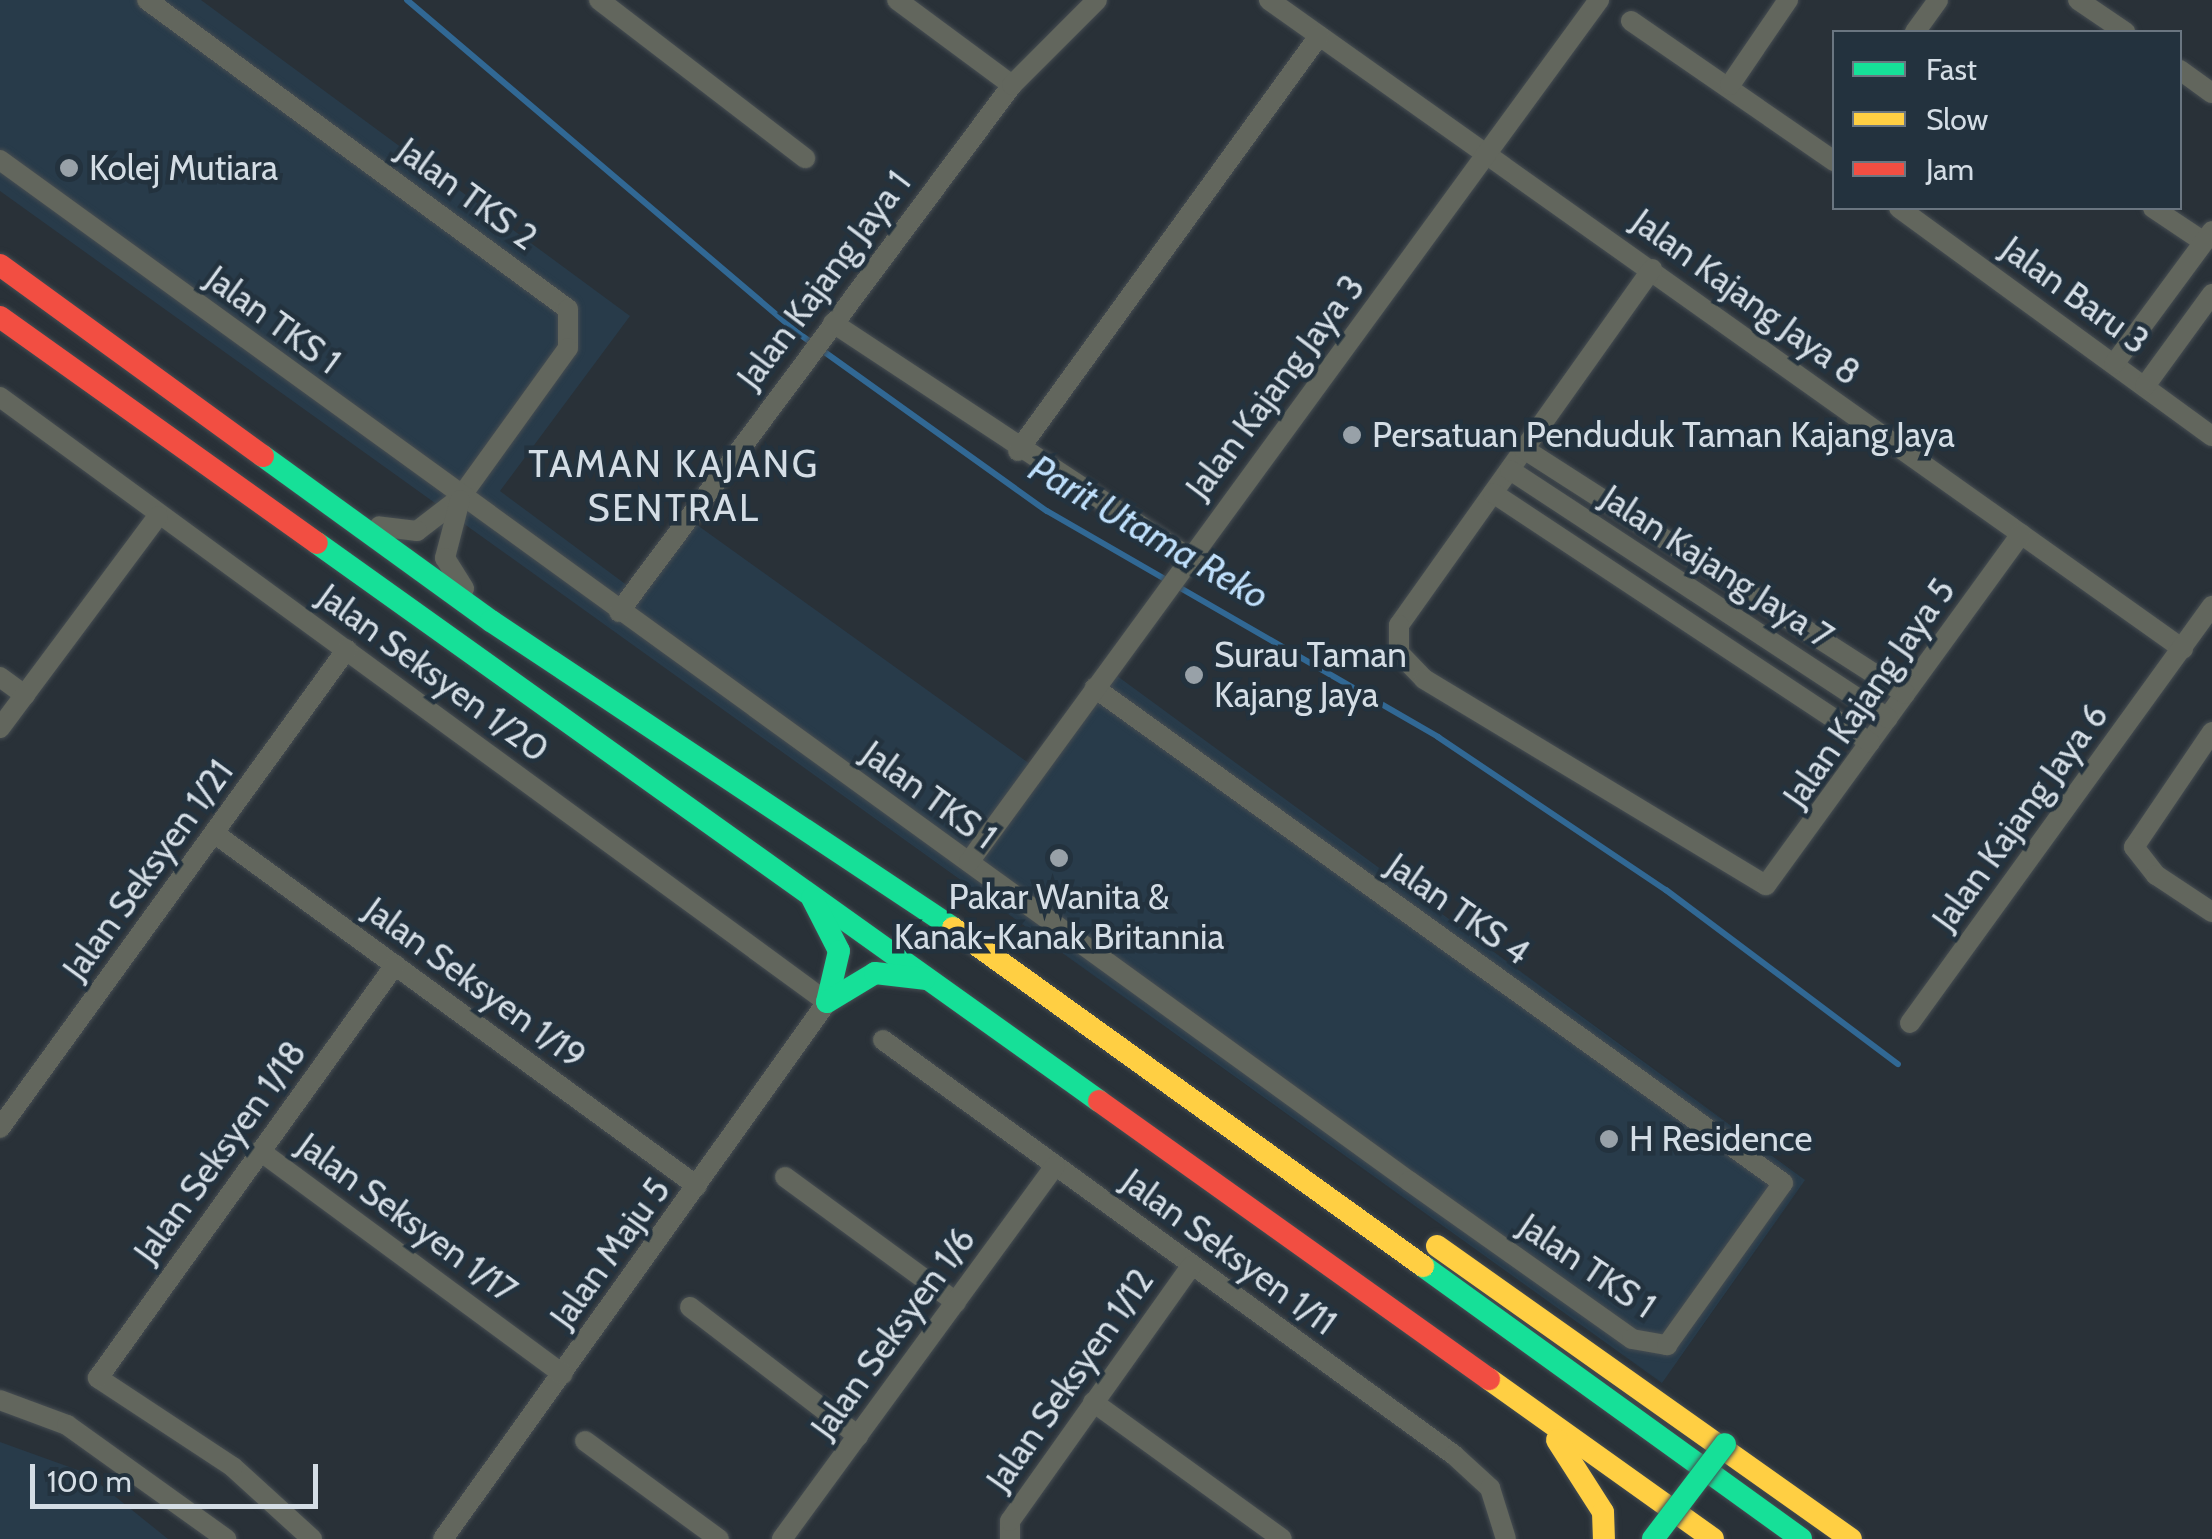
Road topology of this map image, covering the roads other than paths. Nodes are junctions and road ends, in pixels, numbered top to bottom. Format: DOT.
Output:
graph roads {
  1 [pos="147,0"];
  2 [pos="599,0"];
  3 [pos="897,0"];
  4 [pos="1098,0"];
  5 [pos="1269,0"];
  6 [pos="1599,0"];
  7 [pos="1788,0"];
  8 [pos="1938,0"];
  9 [pos="2078,0"];
  10 [pos="1631,21"];
  11 [pos="1916,30"];
  12 [pos="2122,30"];
  13 [pos="1320,36"];
  14 [pos="2182,71"];
  15 [pos="1012,85"];
  16 [pos="1730,86"];
  17 [pos="2212,93"];
  18 [pos="1486,153"];
  19 [pos="1832,154"];
  20 [pos="804,158"];
  21 [pos="0,160"];
  22 [pos="1902,210"];
  23 [pos="2157,210"];
  24 [pos="2208,236"];
  25 [pos="0,265"];
  26 [pos="1652,269"];
  27 [pos="2212,294"];
  28 [pos="0,317"];
  29 [pos="830,326"];
  30 [pos="2114,364"];
  31 [pos="2145,386"];
  32 [pos="0,397"];
  33 [pos="199,414"];
  34 [pos="2212,436"];
  35 [pos="1524,449"];
  36 [pos="1018,451"];
  37 [pos="1510,470"];
  38 [pos="1493,493"];
  39 [pos="460,498"];
  40 [pos="158,516"];
  41 [pos="2020,534"];
  42 [pos="1187,560"];
  43 [pos="2212,606"];
  44 [pos="619,612"];
  45 [pos="491,621"];
  46 [pos="347,649"];
  47 [pos="2183,649"];
  48 [pos="0,678"];
  49 [pos="1095,688"];
  50 [pos="1905,694"];
  51 [pos="24,695"];
  52 [pos="1888,718"];
  53 [pos="0,728"];
  54 [pos="2212,732"];
  55 [pos="1870,743"];
  56 [pos="214,833"];
  57 [pos="968,862"];
  58 [pos="810,894"];
  59 [pos="2212,912"];
  60 [pos="395,964"];
  61 [pos="932,980"];
  62 [pos="827,1002"];
  63 [pos="1910,1023"];
  64 [pos="883,1040"];
  65 [pos="1124,1048"];
  66 [pos="0,1128"];
  67 [pos="260,1151"];
  68 [pos="1055,1166"];
  69 [pos="785,1177"];
  70 [pos="1783,1182"];
  71 [pos="698,1186"];
  72 [pos="1191,1266"];
  73 [pos="956,1302"];
  74 [pos="690,1307"];
  75 [pos="563,1374"];
  76 [pos="0,1400"];
  77 [pos="1517,1400"];
  78 [pos="1093,1402"];
  79 [pos="858,1436"];
  80 [pos="585,1440"];
  81 [pos="1725,1444"];
  82 [pos="1745,1459"];
  83 [pos="1009,1536"];
  84 [pos="226,1539"];
  85 [pos="312,1539"];
  86 [pos="443,1539"];
  87 [pos="719,1539"];
  88 [pos="782,1539"];
  89 [pos="1282,1539"];
  90 [pos="1506,1539"];
  91 [pos="1604,1539"];
  92 [pos="1653,1539"];
  93 [pos="1684,1539"];
  94 [pos="1713,1539"];
  95 [pos="1801,1539"];
  96 [pos="1851,1539"];
  1 -- 39 [label="street, Jalan TKS 2"];
  2 -- 20 [label="street"];
  3 -- 15 [label="street"];
  4 -- 15 [label="street, Jalan Kajang Jaya 1"];
  5 -- 13 [label="street, Jalan Kajang Jaya 8"];
  6 -- 18 [label="street, Jalan Kajang Jaya 3"];
  7 -- 16 [label="street"];
  8 -- 11 [label="street"];
  9 -- 12 [label="street"];
  10 -- 16 [label="street"];
  13 -- 18 [label="street, Jalan Kajang Jaya 8"];
  13 -- 36 [label="street"];
  14 -- 17 [label="street"];
  15 -- 29 [label="street, Jalan Kajang Jaya 1"];
  16 -- 19 [label="street"];
  18 -- 26 [label="street, Jalan Kajang Jaya 8"];
  18 -- 42 [label="street, Jalan Kajang Jaya 3"];
  21 -- 39 [label="street, Jalan TKS 1"];
  22 -- 30 [label="street, Jalan Baru 3"];
  23 -- 24 [label="street"];
  24 -- 30 [label="street"];
  25 -- 33 [label="highway"];
  26 -- 35 [label="street"];
  26 -- 41 [label="street, Jalan Kajang Jaya 8"];
  27 -- 31 [label="street"];
  28 -- 58 [label="highway"];
  29 -- 36 [label="street"];
  29 -- 44 [label="street, Jalan Kajang Jaya 1"];
  30 -- 31 [label="street, Jalan Baru 3"];
  31 -- 34 [label="street, Jalan Baru 3"];
  32 -- 40 [label="street, Jalan Seksyen 1/20"];
  33 -- 39 [label="street, Jalan TKS 2"];
  33 -- 45 [label="highway"];
  35 -- 37 [label="street"];
  35 -- 50 [label="street"];
  36 -- 42 [label="street"];
  37 -- 38 [label="street"];
  37 -- 52 [label="street, Jalan Kajang Jaya 7"];
  38 -- 55 [label="street"];
  38 -- 55 [label="street, Jalan Kajang Jaya 5"];
  39 -- 44 [label="street, Jalan TKS 1"];
  39 -- 45 [label="street, Jalan TKS 2"];
  40 -- 46 [label="street, Jalan Seksyen 1/20"];
  40 -- 51 [label="street"];
  41 -- 47 [label="street, Jalan Kajang Jaya 8"];
  41 -- 50 [label="street, Jalan Kajang Jaya 5"];
  42 -- 49 [label="street, Jalan Kajang Jaya 3"];
  43 -- 47 [label="street, Jalan Kajang Jaya 6"];
  44 -- 57 [label="street, Jalan TKS 1"];
  45 -- 65 [label="highway"];
  46 -- 56 [label="street, Jalan Seksyen 1/21"];
  46 -- 62 [label="street, Jalan Seksyen 1/20"];
  47 -- 63 [label="street, Jalan Kajang Jaya 6"];
  48 -- 51 [label="street"];
  49 -- 57 [label="street, Jalan Kajang Jaya 3"];
  49 -- 70 [label="street, Jalan TKS 4"];
  50 -- 52 [label="street, Jalan Kajang Jaya 5"];
  51 -- 53 [label="street"];
  52 -- 55 [label="street, Jalan Kajang Jaya 5"];
  54 -- 59 [label="street"];
  56 -- 60 [label="street, Jalan Seksyen 1/19"];
  56 -- 66 [label="street, Jalan Seksyen 1/21"];
  57 -- 70 [label="street, Jalan TKS 1"];
  58 -- 61 [label="highway"];
  58 -- 62 [label="highway"];
  60 -- 67 [label="street, Jalan Seksyen 1/18"];
  60 -- 71 [label="street, Jalan Seksyen 1/19"];
  61 -- 62 [label="highway"];
  61 -- 77 [label="highway"];
  62 -- 71 [label="street, Jalan Maju 5"];
  64 -- 68 [label="street, Jalan Seksyen 1/11"];
  65 -- 81 [label="highway"];
  65 -- 95 [label="highway"];
  67 -- 75 [label="street, Jalan Seksyen 1/17"];
  67 -- 85 [label="street, Jalan Seksyen 1/18"];
  68 -- 72 [label="street, Jalan Seksyen 1/11"];
  68 -- 73 [label="street, Jalan Seksyen 1/6"];
  69 -- 73 [label="street"];
  71 -- 75 [label="street, Jalan Maju 5"];
  72 -- 78 [label="street, Jalan Seksyen 1/12"];
  72 -- 90 [label="street, Jalan Seksyen 1/11"];
  73 -- 79 [label="street, Jalan Seksyen 1/6"];
  74 -- 79 [label="street"];
  75 -- 86 [label="street, Jalan Maju 5"];
  76 -- 84 [label="street"];
  77 -- 91 [label="highway"];
  77 -- 94 [label="highway"];
  78 -- 83 [label="street, Jalan Seksyen 1/12"];
  78 -- 89 [label="street"];
  79 -- 88 [label="street, Jalan Seksyen 1/6"];
  80 -- 87 [label="street"];
  81 -- 82 [label="highway"];
  81 -- 92 [label="highway, bridge"];
  82 -- 93 [label="highway"];
  82 -- 96 [label="highway"];
}
